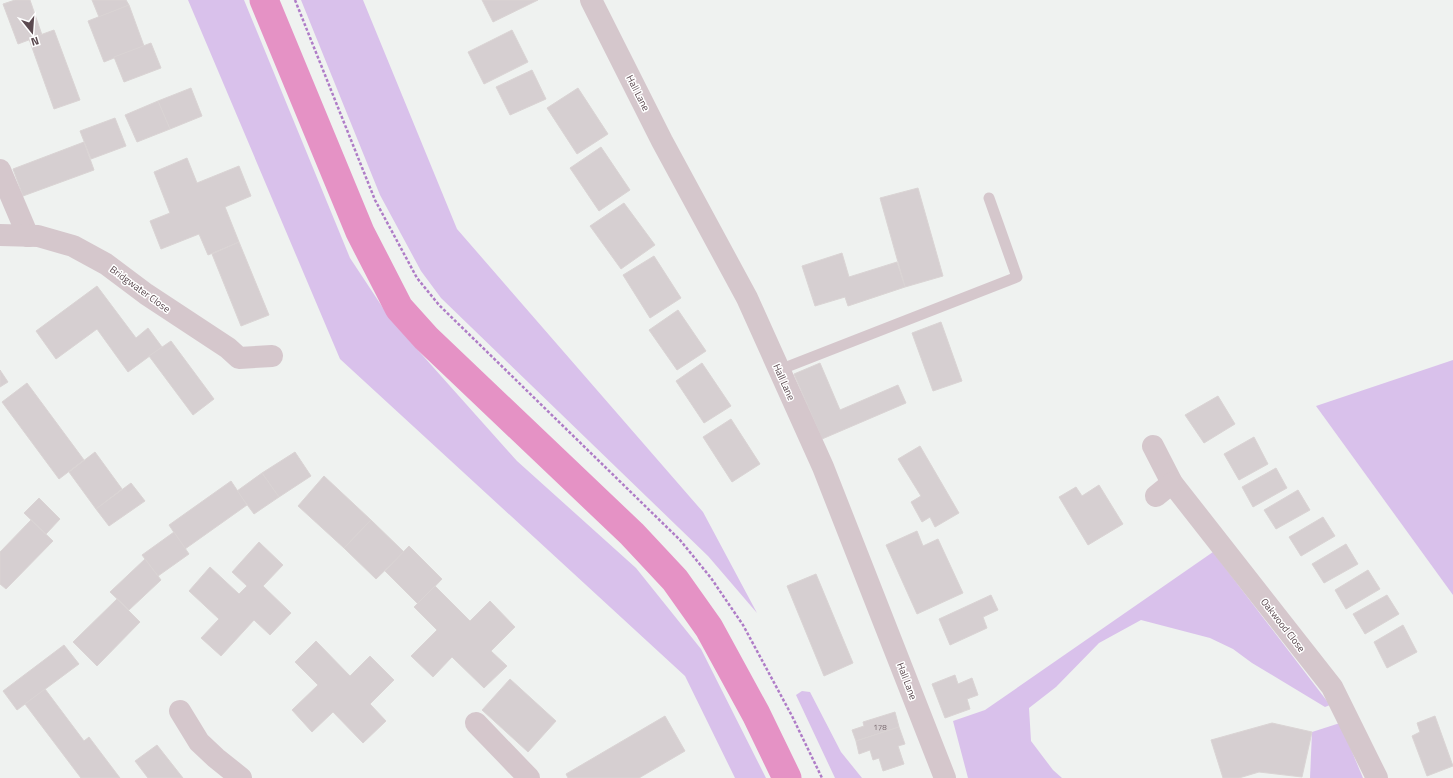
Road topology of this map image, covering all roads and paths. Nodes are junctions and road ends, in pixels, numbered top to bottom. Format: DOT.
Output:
graph roads {
  1 [pos="295,0"];
  2 [pos="591,0"];
  3 [pos="0,170"];
  4 [pos="989,198"];
  5 [pos="0,235"];
  6 [pos="28,236"];
  7 [pos="272,356"];
  8 [pos="779,370"];
  9 [pos="1153,446"];
  10 [pos="180,711"];
  11 [pos="476,723"];
  12 [pos="241,778"];
  13 [pos="529,778"];
  14 [pos="822,778"];
  15 [pos="944,778"];
  16 [pos="1377,778"];
  1 -- 14 [label="path"];
  2 -- 8 [label="street, Hall Lane"];
  3 -- 6 [label="street"];
  4 -- 8 [label="lane"];
  5 -- 6 [label="street, Bridgwater Close"];
  6 -- 7 [label="street, Bridgwater Close"];
  8 -- 15 [label="street, Hall Lane"];
  9 -- 16 [label="street, Oakwood Close"];
  10 -- 12 [label="street"];
  11 -- 13 [label="street"];
}
